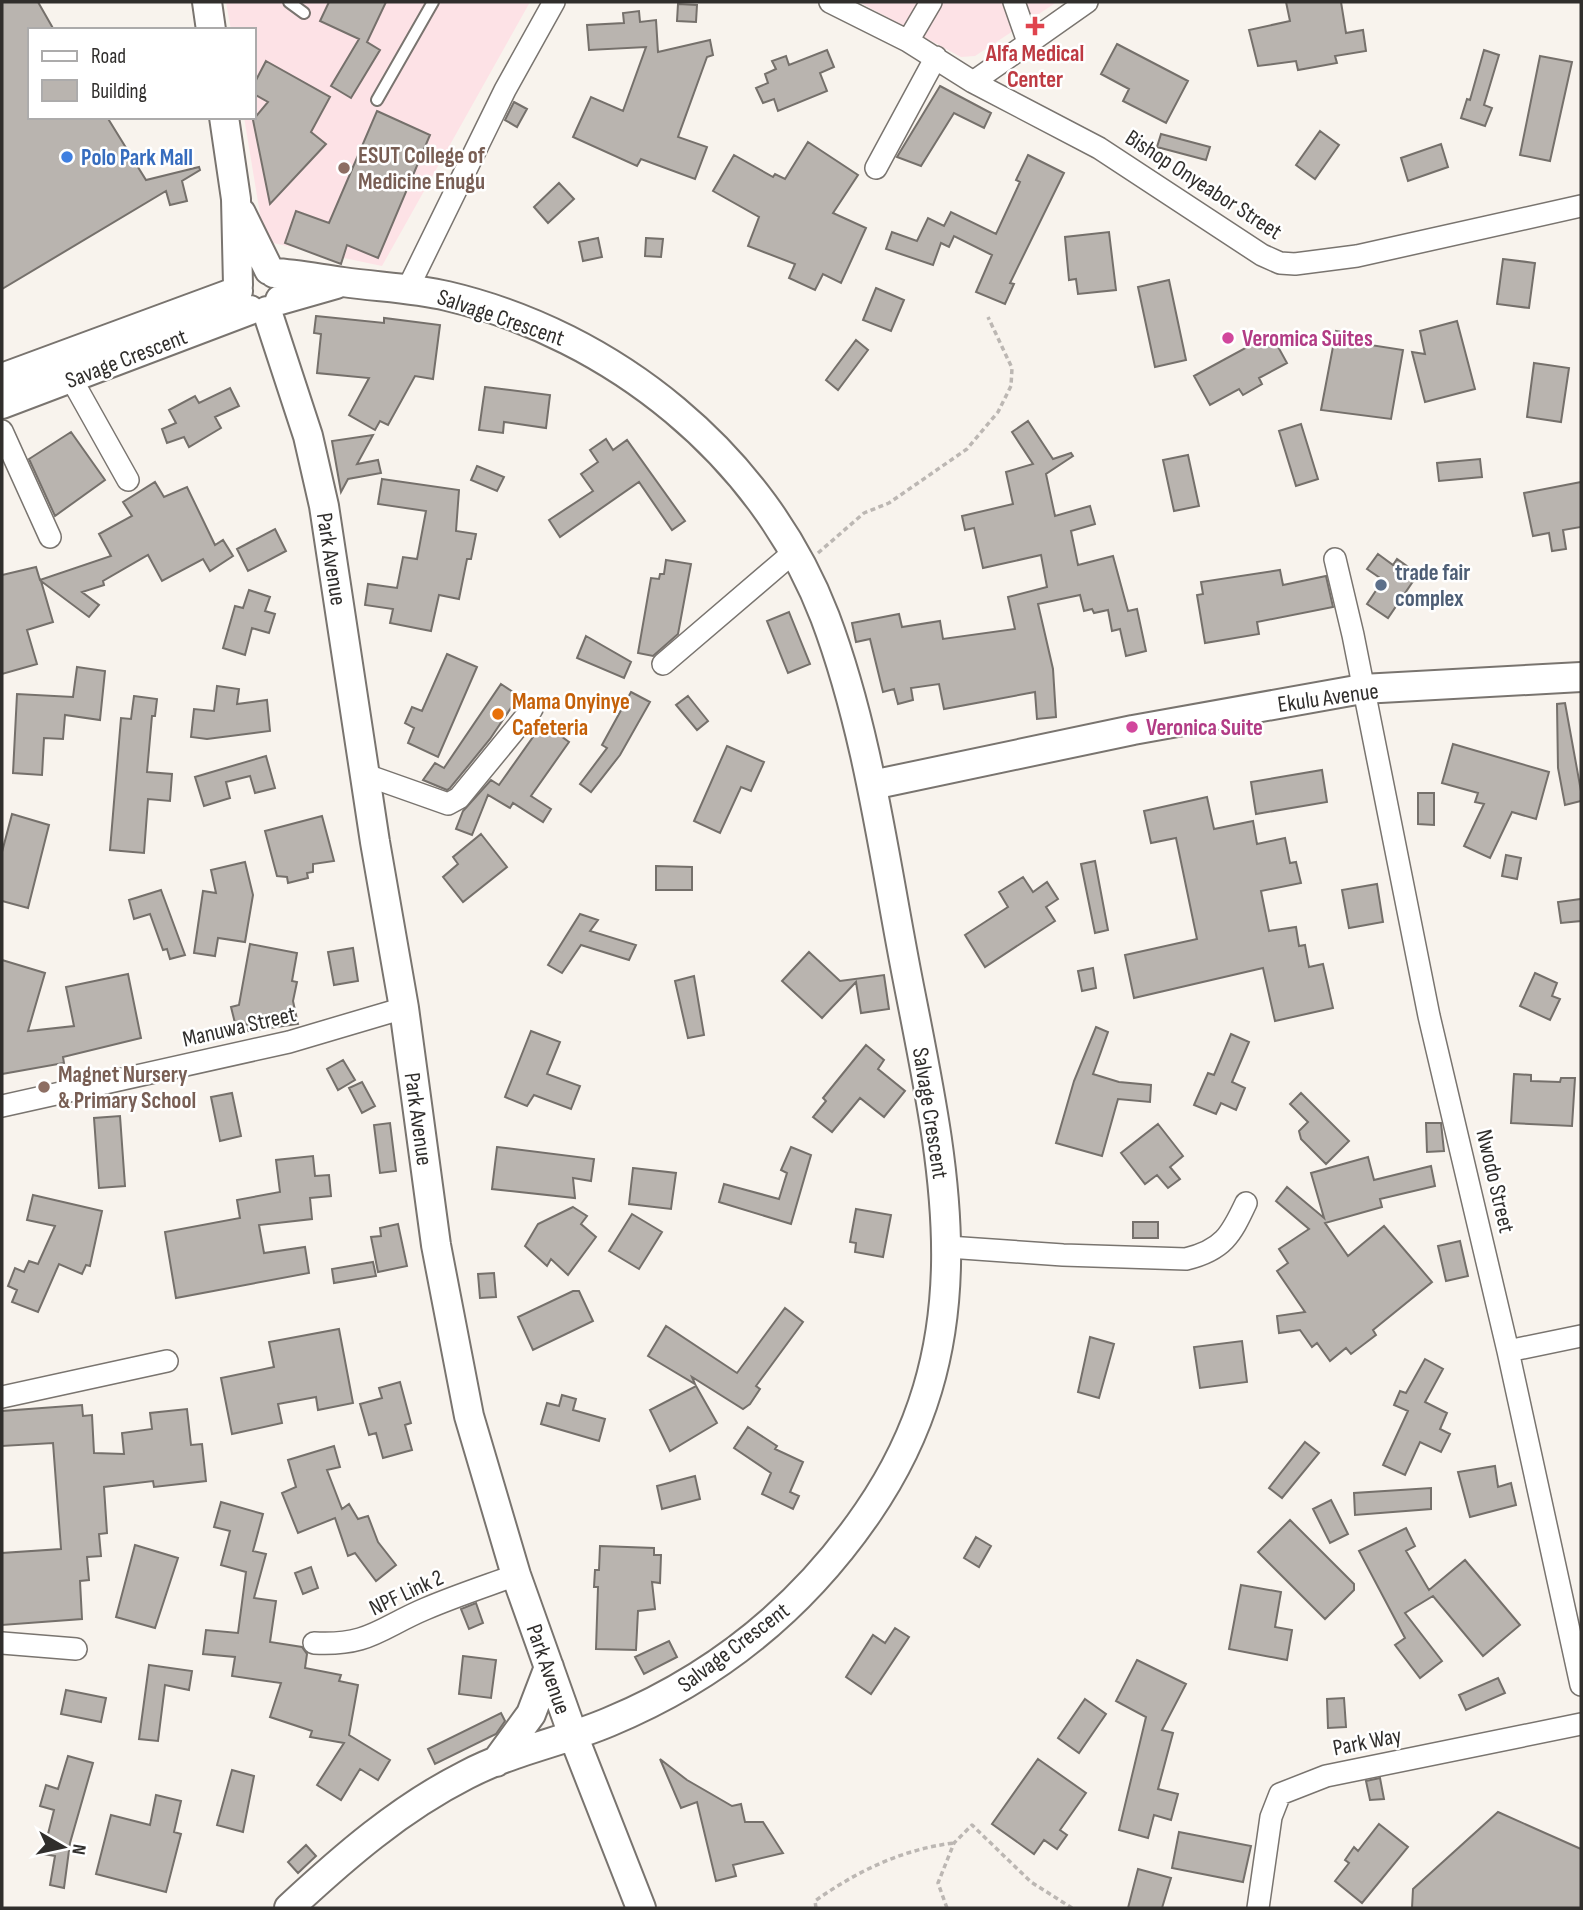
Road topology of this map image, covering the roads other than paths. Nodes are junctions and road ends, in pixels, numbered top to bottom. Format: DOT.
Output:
graph roads {
  1 [pos="207,2"];
  2 [pos="289,2"];
  3 [pos="433,2"];
  4 [pos="554,2"];
  5 [pos="830,2"];
  6 [pos="930,2"];
  7 [pos="1014,2"];
  8 [pos="1087,2"];
  9 [pos="304,13"];
  10 [pos="211,28"];
  11 [pos="908,41"];
  12 [pos="1028,43"];
  13 [pos="936,57"];
  14 [pos="974,82"];
  15 [pos="377,100"];
  16 [pos="224,119"];
  17 [pos="876,168"];
  18 [pos="236,199"];
  19 [pos="1581,206"];
  20 [pos="271,271"];
  21 [pos="342,282"];
  22 [pos="408,288"];
  23 [pos="255,300"];
  24 [pos="153,334"];
  25 [pos="2,378"];
  26 [pos="72,380"];
  27 [pos="2,404"];
  28 [pos="2,431"];
  29 [pos="128,480"];
  30 [pos="50,537"];
  31 [pos="1335,559"];
  32 [pos="797,560"];
  33 [pos="663,663"];
  34 [pos="1581,677"];
  35 [pos="1362,689"];
  36 [pos="532,709"];
  37 [pos="366,775"];
  38 [pos="872,785"];
  39 [pos="404,1008"];
  40 [pos="2,1106"];
  41 [pos="1246,1203"];
  42 [pos="948,1247"];
  43 [pos="1581,1336"];
  44 [pos="1508,1351"];
  45 [pos="167,1361"];
  46 [pos="2,1396"];
  47 [pos="516,1575"];
  48 [pos="2,1643"];
  49 [pos="314,1643"];
  50 [pos="76,1649"];
  51 [pos="549,1667"];
  52 [pos="1581,1685"];
  53 [pos="1581,1724"];
  54 [pos="573,1735"];
  55 [pos="496,1762"];
  56 [pos="289,1908"];
  57 [pos="641,1908"];
  58 [pos="1258,1908"];
  1 -- 10 [label="main road"];
  2 -- 9 [label="lane"];
  3 -- 15 [label="lane"];
  4 -- 22 [label="street"];
  5 -- 11 [label="street, Bishop Onyeabor Street"];
  6 -- 11 [label="street"];
  7 -- 12 [label="street"];
  8 -- 12 [label="street"];
  11 -- 13 [label="street, Bishop Onyeabor Street"];
  12 -- 14 [label="street"];
  13 -- 14 [label="street, Bishop Onyeabor Street"];
  13 -- 17 [label="street"];
  14 -- 19 [label="street, Bishop Onyeabor Street"];
  16 -- 18 [label="main road, Park Avenue"];
  18 -- 20 [label="main road"];
  18 -- 23 [label="main road, Park Avenue"];
  20 -- 21 [label="main road, Salvage Crescent"];
  20 -- 23 [label="main road"];
  20 -- 23 [label="main road"];
  21 -- 22 [label="main road, Salvage Crescent"];
  21 -- 23 [label="main road"];
  22 -- 32 [label="main road, Salvage Crescent"];
  23 -- 24 [label="main road, Savage Crescent"];
  23 -- 37 [label="main road, Park Avenue"];
  24 -- 25 [label="main road, Savage Crescent"];
  24 -- 26 [label="main road, Savage Crescent"];
  26 -- 27 [label="main road, Savage Crescent"];
  26 -- 29 [label="street"];
  28 -- 30 [label="street"];
  31 -- 35 [label="street, Nwodo Street"];
  32 -- 33 [label="street"];
  32 -- 38 [label="main road, Salvage Crescent"];
  34 -- 35 [label="main road, Ekulu Avenue"];
  35 -- 38 [label="main road, Ekulu Avenue"];
  35 -- 44 [label="street, Nwodo Street"];
  36 -- 37 [label="street"];
  37 -- 39 [label="main road, Park Avenue"];
  38 -- 42 [label="main road, Salvage Crescent"];
  39 -- 40 [label="street, Manuwa Street"];
  39 -- 47 [label="main road, Park Avenue"];
  41 -- 42 [label="street"];
  42 -- 54 [label="main road, Salvage Crescent"];
  43 -- 44 [label="street"];
  44 -- 52 [label="street, Nwodo Street"];
  45 -- 46 [label="street"];
  47 -- 49 [label="street, NPF Link 2"];
  47 -- 51 [label="main road, Park Avenue"];
  48 -- 50 [label="street"];
  51 -- 54 [label="main road, Park Avenue"];
  51 -- 55 [label="main road"];
  53 -- 58 [label="street, Park Way"];
  54 -- 55 [label="main road, Salvage Crescent"];
  54 -- 57 [label="main road, Park Avenue"];
  55 -- 56 [label="main road, Salvage Crescent"];
}
